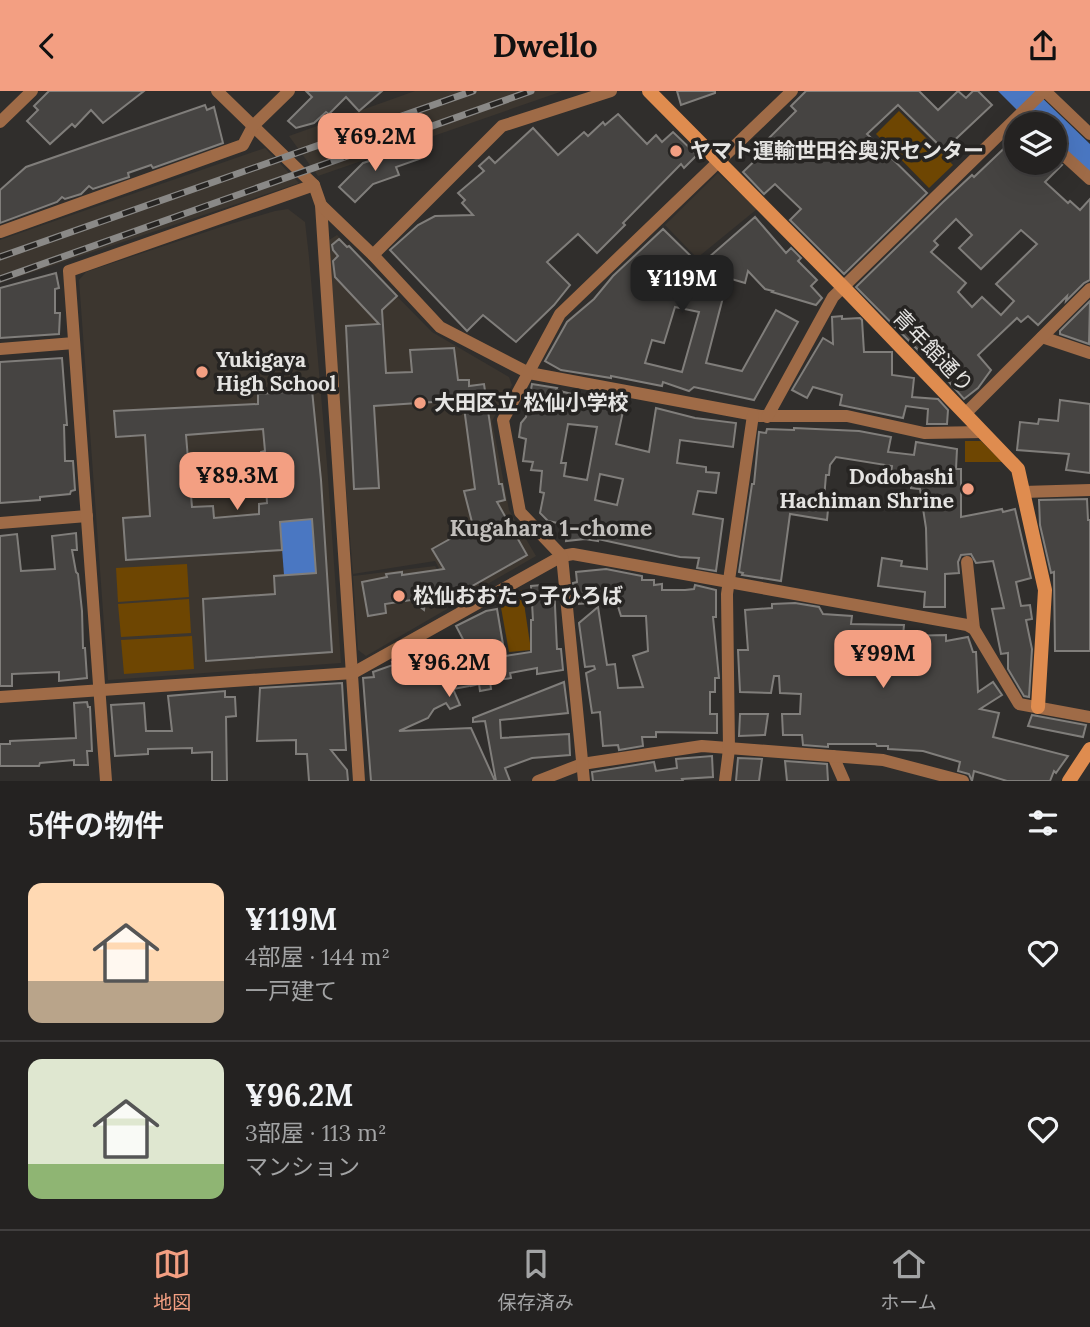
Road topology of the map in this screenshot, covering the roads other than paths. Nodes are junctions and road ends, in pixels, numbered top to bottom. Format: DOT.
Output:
graph roads {
  1 [pos="32,91"];
  2 [pos="217,91"];
  3 [pos="289,91"];
  4 [pos="611,91"];
  5 [pos="649,91"];
  6 [pos="793,91"];
  7 [pos="1045,91"];
  8 [pos="1030,112"];
  9 [pos="0,122"];
  10 [pos="253,126"];
  11 [pos="1090,134"];
  12 [pos="1004,138"];
  13 [pos="1067,158"];
  14 [pos="719,163"];
  15 [pos="1090,179"];
  16 [pos="314,185"];
  17 [pos="321,205"];
  18 [pos="0,233"];
  19 [pos="373,255"];
  20 [pos="842,288"];
  21 [pos="1090,289"];
  22 [pos="1042,337"];
  23 [pos="74,343"];
  24 [pos="0,349"];
  25 [pos="1090,353"];
  26 [pos="529,373"];
  27 [pos="965,414"];
  28 [pos="753,415"];
  29 [pos="767,417"];
  30 [pos="983,432"];
  31 [pos="1090,490"];
  32 [pos="1023,492"];
  33 [pos="87,516"];
  34 [pos="0,523"];
  35 [pos="562,556"];
  36 [pos="967,562"];
  37 [pos="729,582"];
  38 [pos="974,629"];
  39 [pos="353,673"];
  40 [pos="101,690"];
  41 [pos="0,697"];
  42 [pos="1038,707"];
  43 [pos="1090,717"];
  44 [pos="729,749"];
  45 [pos="1090,749"];
  46 [pos="833,756"];
  47 [pos="582,764"];
  48 [pos="106,781"];
  49 [pos="359,781"];
  50 [pos="538,781"];
  51 [pos="584,781"];
  52 [pos="725,781"];
  53 [pos="844,781"];
  54 [pos="963,781"];
  55 [pos="1069,781"];
  1 -- 9 [label="street"];
  2 -- 10 [label="street"];
  3 -- 10 [label="street"];
  4 -- 19 [label="street"];
  5 -- 14 [label="street, 青年館通り"];
  6 -- 14 [label="street"];
  7 -- 8 [label="street"];
  7 -- 11 [label="street"];
  10 -- 16 [label="street"];
  10 -- 18 [label="street"];
  12 -- 20 [label="street"];
  13 -- 15 [label="street"];
  14 -- 20 [label="street, 青年館通り"];
  14 -- 26 [label="street"];
  16 -- 17 [label="street"];
  16 -- 23 [label="street"];
  17 -- 19 [label="street"];
  17 -- 39 [label="street"];
  19 -- 26 [label="street"];
  20 -- 27 [label="street, 青年館通り"];
  20 -- 29 [label="street"];
  21 -- 22 [label="street"];
  22 -- 25 [label="street"];
  22 -- 27 [label="street"];
  23 -- 24 [label="street"];
  23 -- 33 [label="street"];
  26 -- 28 [label="street"];
  26 -- 35 [label="street"];
  27 -- 30 [label="street, 青年館通り"];
  28 -- 29 [label="street"];
  28 -- 37 [label="street"];
  29 -- 30 [label="street"];
  30 -- 32 [label="street, 青年館通り"];
  31 -- 32 [label="street"];
  32 -- 42 [label="street, 青年館通り"];
  33 -- 34 [label="street"];
  33 -- 40 [label="street"];
  35 -- 37 [label="street"];
  35 -- 39 [label="street"];
  35 -- 47 [label="street"];
  36 -- 38 [label="street"];
  37 -- 38 [label="street"];
  37 -- 44 [label="street"];
  38 -- 42 [label="street"];
  39 -- 40 [label="street"];
  39 -- 49 [label="street"];
  40 -- 41 [label="street"];
  40 -- 48 [label="street"];
  42 -- 43 [label="street"];
  44 -- 46 [label="street"];
  44 -- 47 [label="street"];
  44 -- 52 [label="street"];
  45 -- 55 [label="street"];
  46 -- 53 [label="street"];
  46 -- 54 [label="street"];
  47 -- 50 [label="street"];
  47 -- 51 [label="street"];
}
